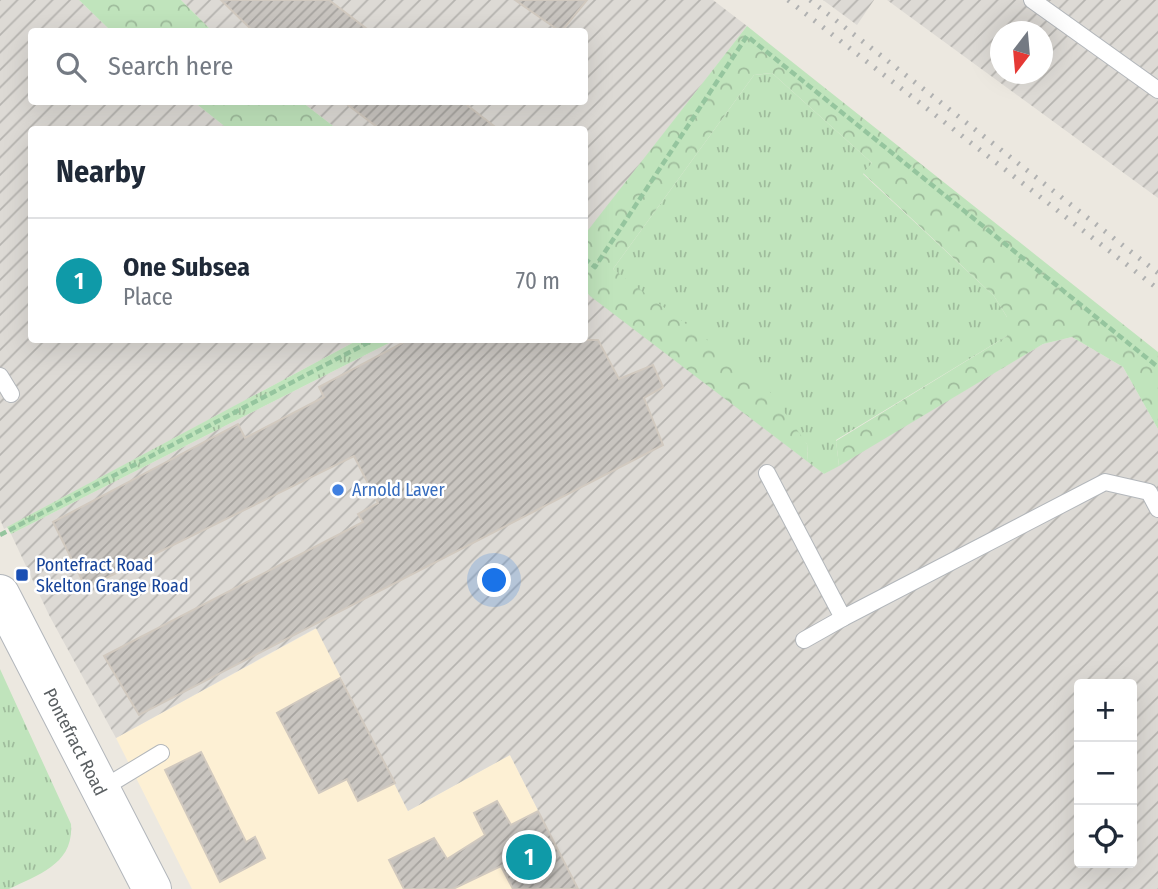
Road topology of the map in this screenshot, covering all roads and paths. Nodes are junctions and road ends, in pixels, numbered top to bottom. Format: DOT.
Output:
graph roads {
  1 [pos="1032,0"];
  2 [pos="1158,90"];
  3 [pos="588,262"];
  4 [pos="367,343"];
  5 [pos="1158,367"];
  6 [pos="0,376"];
  7 [pos="11,394"];
  8 [pos="767,473"];
  9 [pos="1158,509"];
  10 [pos="0,535"];
  11 [pos="0,594"];
  12 [pos="843,618"];
  13 [pos="804,640"];
  14 [pos="161,752"];
  15 [pos="100,790"];
  16 [pos="152,889"];
  1 -- 2 [label="lane"];
  3 -- 5 [label="path"];
  4 -- 10 [label="path"];
  6 -- 7 [label="lane"];
  8 -- 12 [label="lane"];
  9 -- 12 [label="lane"];
  11 -- 15 [label="main road, Pontefract Road"];
  12 -- 13 [label="lane"];
  14 -- 15 [label="lane"];
  15 -- 16 [label="main road, Pontefract Road"];
}
